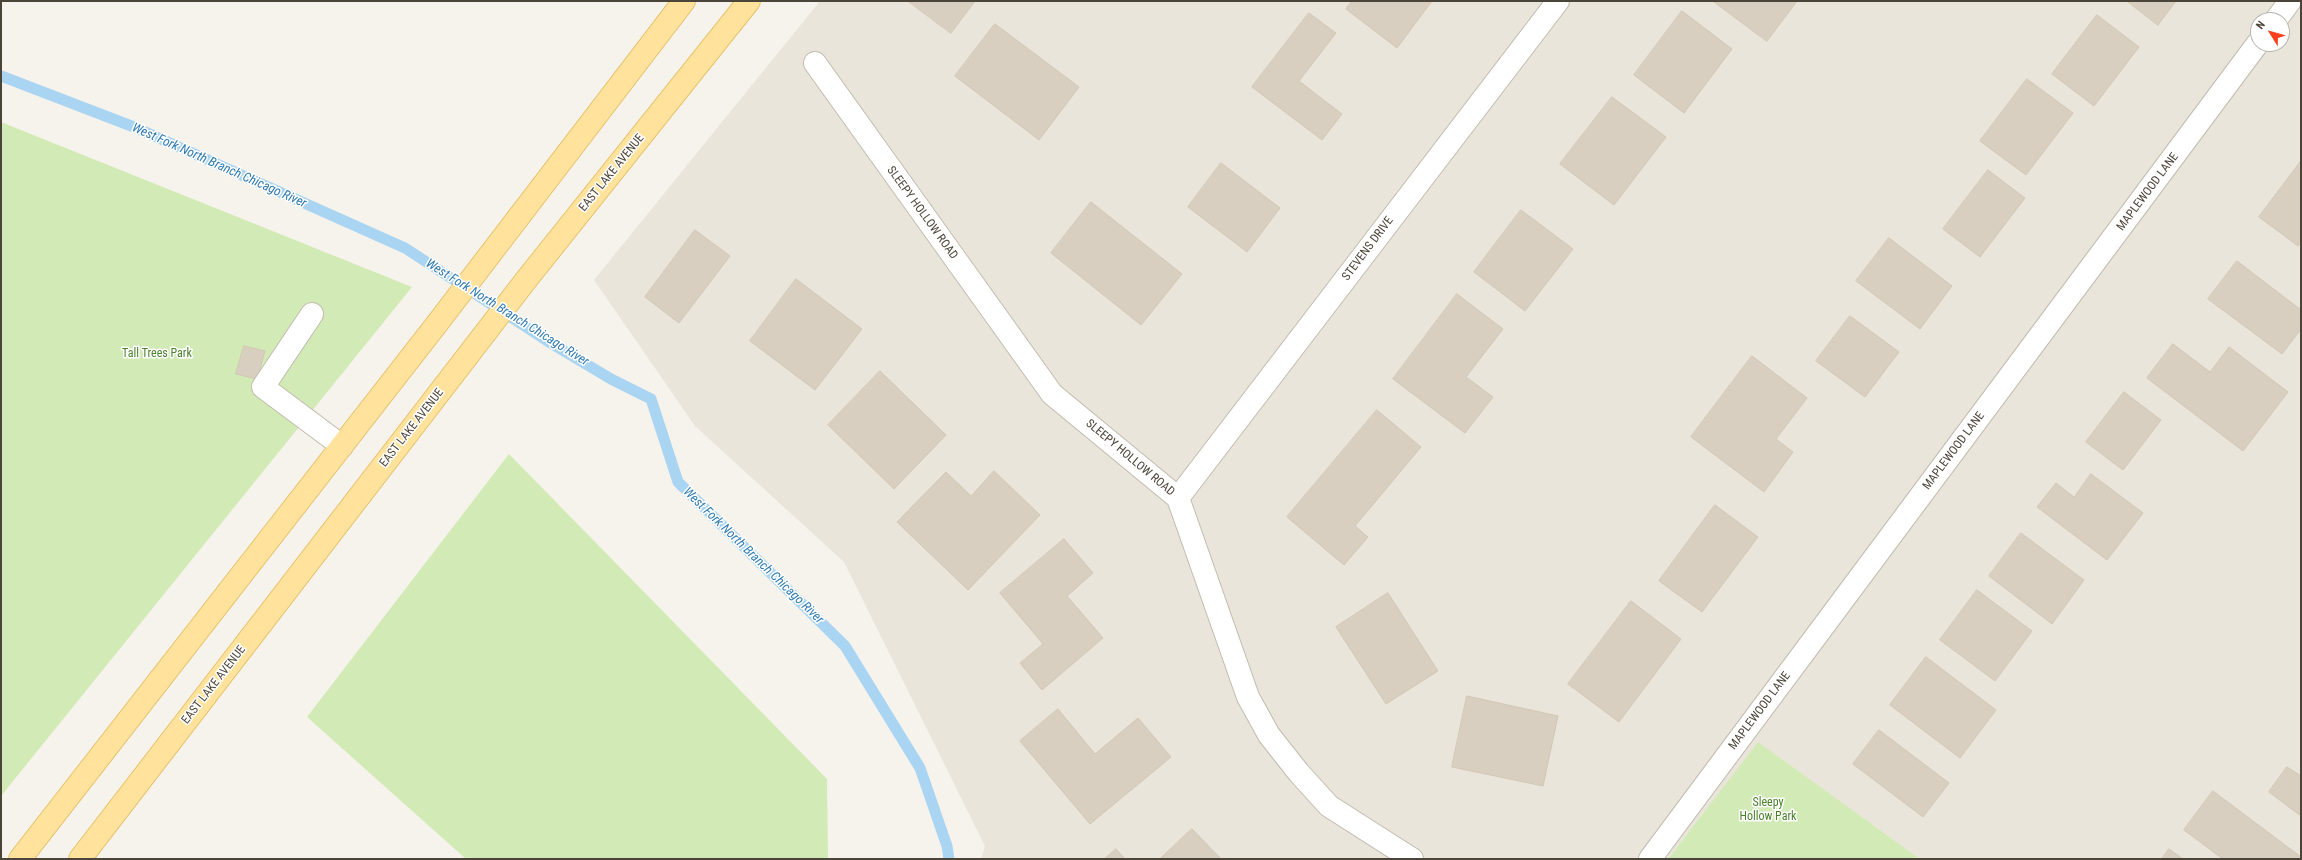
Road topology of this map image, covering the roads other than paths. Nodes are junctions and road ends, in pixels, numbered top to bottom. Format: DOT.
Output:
graph roads {
  1 [pos="684,1"];
  2 [pos="749,1"];
  3 [pos="1558,1"];
  4 [pos="2252,52"];
  5 [pos="815,63"];
  6 [pos="312,314"];
  7 [pos="342,446"];
  8 [pos="1178,498"];
  9 [pos="20,859"];
  10 [pos="80,859"];
  11 [pos="1412,859"];
  12 [pos="1650,859"];
  1 -- 7 [label="main road"];
  2 -- 10 [label="main road, EAST LAKE AVENUE"];
  3 -- 8 [label="street, STEVENS DRIVE"];
  4 -- 12 [label="street, MAPLEWOOD LANE"];
  5 -- 8 [label="street, SLEEPY HOLLOW ROAD"];
  6 -- 7 [label="street"];
  7 -- 9 [label="main road"];
  8 -- 11 [label="street, SLEEPY HOLLOW ROAD"];
}
